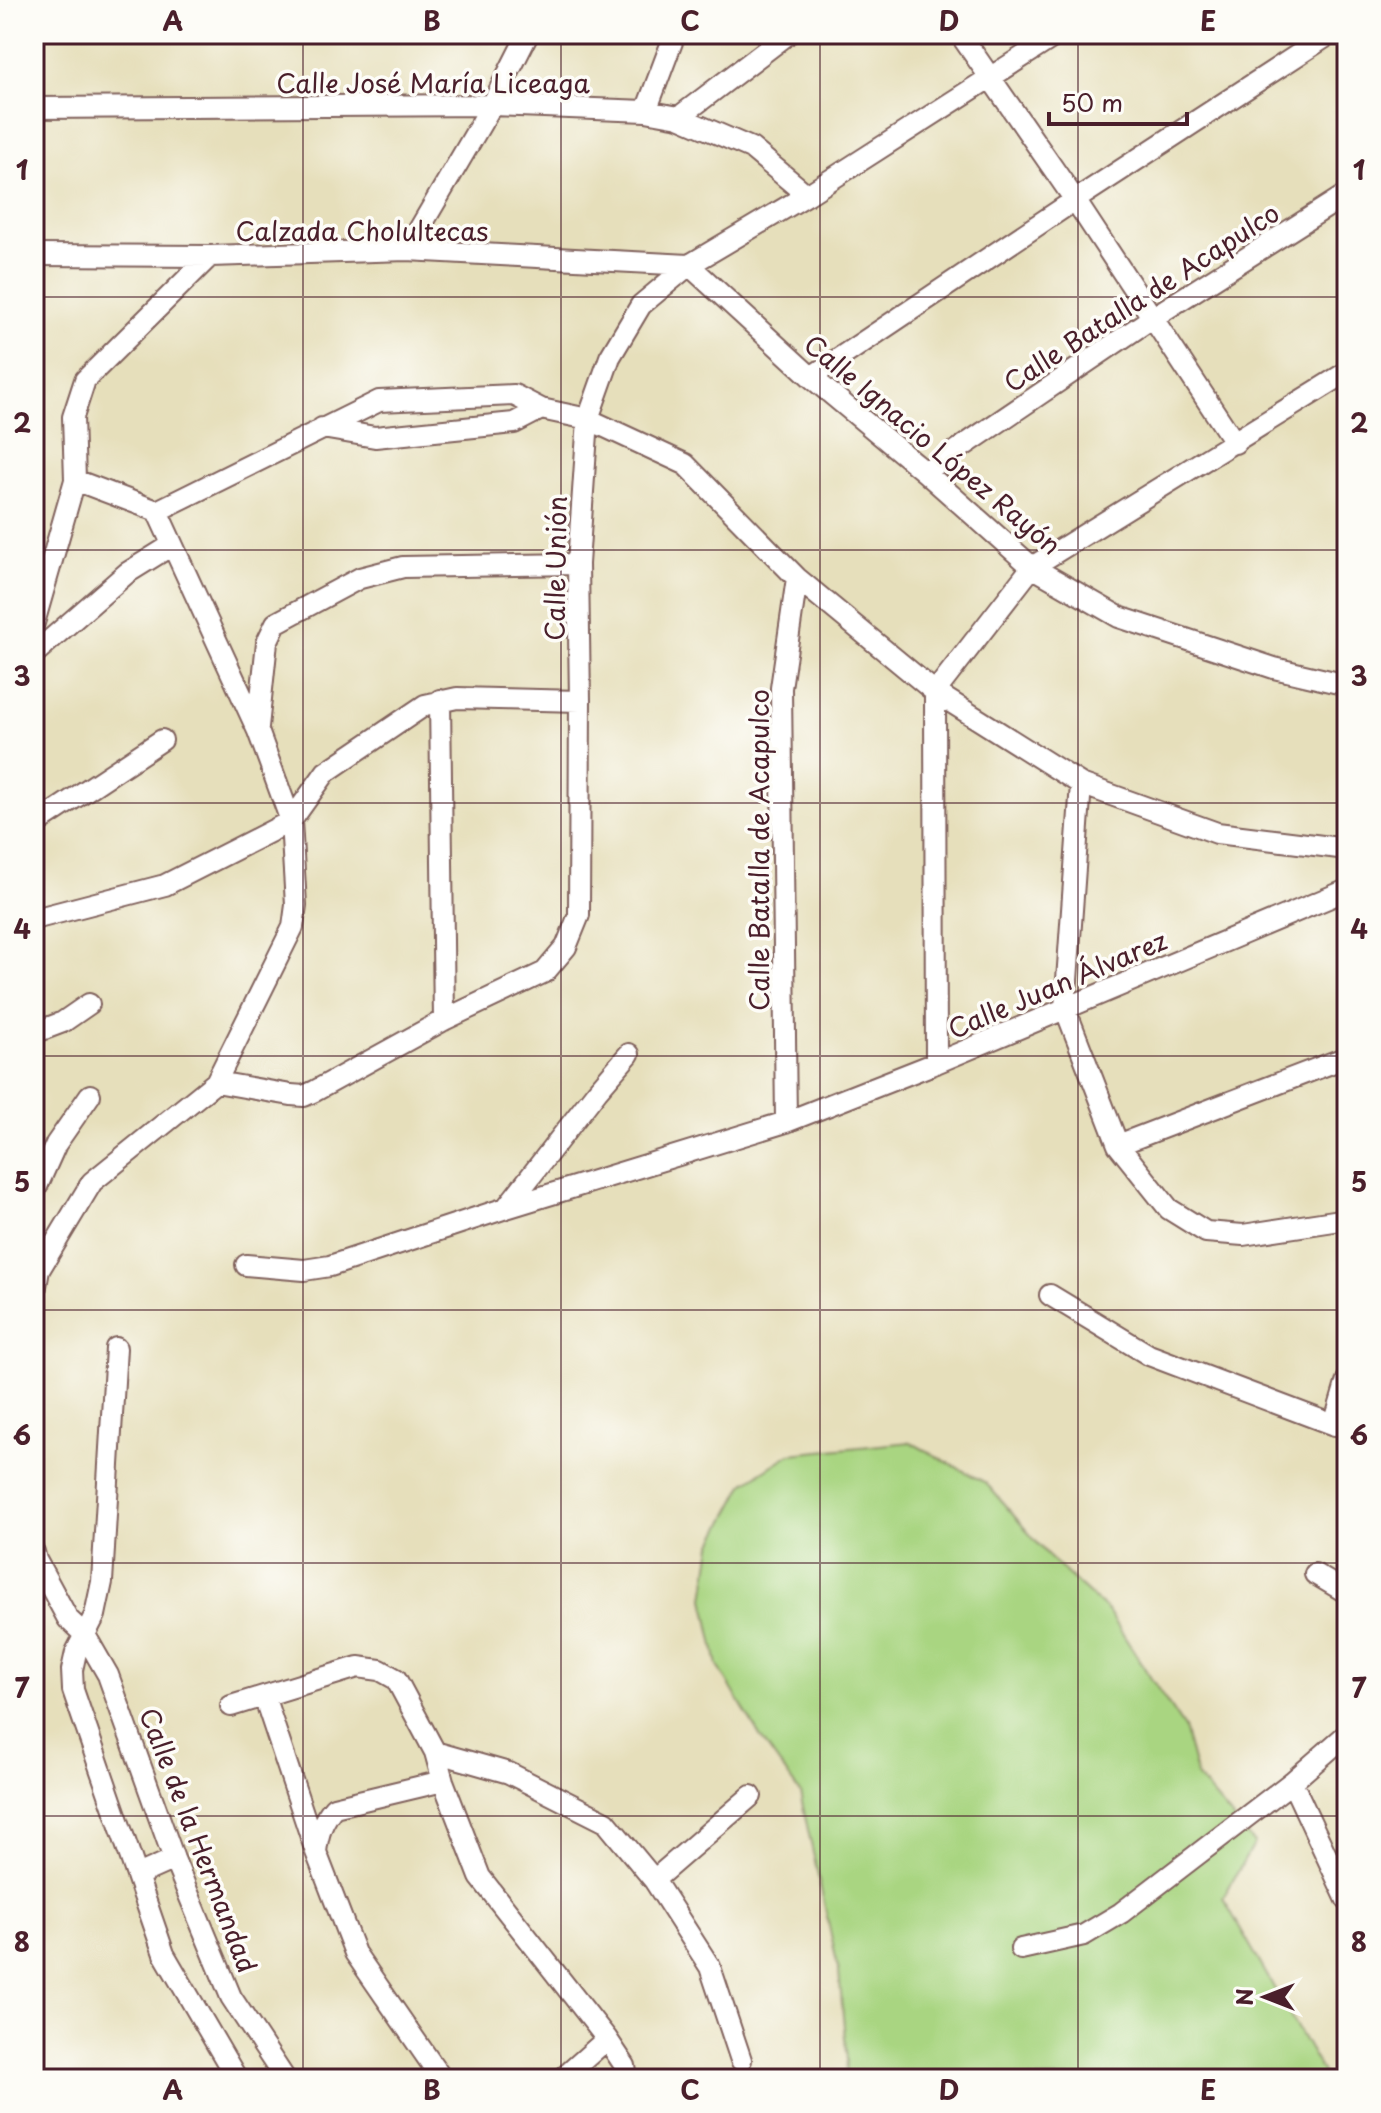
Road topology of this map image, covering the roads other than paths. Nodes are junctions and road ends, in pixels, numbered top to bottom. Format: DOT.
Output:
graph roads {
  1 [pos="528,34"];
  2 [pos="675,34"];
  3 [pos="788,34"];
  4 [pos="960,34"];
  5 [pos="1058,34"];
  6 [pos="1330,34"];
  7 [pos="990,78"];
  8 [pos="492,105"];
  9 [pos="34,108"];
  10 [pos="646,111"];
  11 [pos="679,117"];
  12 [pos="1347,194"];
  13 [pos="807,195"];
  14 [pos="1075,200"];
  15 [pos="407,250"];
  16 [pos="34,255"];
  17 [pos="210,256"];
  18 [pos="689,265"];
  19 [pos="1152,318"];
  20 [pos="1347,372"];
  21 [pos="811,377"];
  22 [pos="541,409"];
  23 [pos="588,419"];
  24 [pos="322,428"];
  25 [pos="1235,443"];
  26 [pos="925,472"];
  27 [pos="75,480"];
  28 [pos="157,511"];
  29 [pos="172,545"];
  30 [pos="578,564"];
  31 [pos="1032,567"];
  32 [pos="797,578"];
  33 [pos="34,623"];
  34 [pos="34,654"];
  35 [pos="1347,685"];
  36 [pos="935,692"];
  37 [pos="440,700"];
  38 [pos="580,701"];
  39 [pos="258,731"];
  40 [pos="162,740"];
  41 [pos="1081,784"];
  42 [pos="291,821"];
  43 [pos="34,823"];
  44 [pos="1347,849"];
  45 [pos="1347,890"];
  46 [pos="34,919"];
  47 [pos="89,1004"];
  48 [pos="1065,1008"];
  49 [pos="444,1020"];
  50 [pos="34,1033"];
  51 [pos="629,1054"];
  52 [pos="1347,1057"];
  53 [pos="936,1063"];
  54 [pos="216,1082"];
  55 [pos="90,1095"];
  56 [pos="786,1122"];
  57 [pos="1118,1145"];
  58 [pos="34,1193"];
  59 [pos="506,1208"];
  60 [pos="1347,1219"];
  61 [pos="246,1265"];
  62 [pos="37,1269"];
  63 [pos="1050,1295"];
  64 [pos="34,1297"];
  65 [pos="116,1348"];
  66 [pos="1347,1380"];
  67 [pos="34,1552"];
  68 [pos="1315,1574"];
  69 [pos="1347,1593"];
  70 [pos="85,1635"];
  71 [pos="264,1696"];
  72 [pos="231,1706"];
  73 [pos="1347,1734"];
  74 [pos="435,1752"];
  75 [pos="443,1781"];
  76 [pos="1292,1782"];
  77 [pos="751,1796"];
  78 [pos="316,1852"];
  79 [pos="174,1859"];
  80 [pos="138,1875"];
  81 [pos="654,1880"];
  82 [pos="1347,1900"];
  83 [pos="1021,1949"];
  84 [pos="607,2039"];
  85 [pos="741,2060"];
  86 [pos="237,2079"];
  87 [pos="285,2079"];
  88 [pos="442,2079"];
  89 [pos="562,2079"];
  90 [pos="627,2079"];
  1 -- 8 [label="street"];
  2 -- 10 [label="street"];
  3 -- 11 [label="street"];
  4 -- 7 [label="street"];
  5 -- 7 [label="street, Calle Unión"];
  6 -- 14 [label="street"];
  7 -- 13 [label="street, Calle Unión"];
  7 -- 14 [label="street"];
  8 -- 9 [label="street, Calle José María Liceaga"];
  8 -- 10 [label="street, Calle José María Liceaga"];
  8 -- 15 [label="street"];
  10 -- 11 [label="street, Calle José María Liceaga"];
  11 -- 13 [label="street, Calle José María Liceaga"];
  12 -- 19 [label="street, Calle Batalla de Acapulco"];
  13 -- 18 [label="street, Calle Unión"];
  14 -- 19 [label="street"];
  14 -- 21 [label="street"];
  15 -- 17 [label="street, Calzada Cholultecas"];
  15 -- 18 [label="street, Calzada Cholultecas"];
  16 -- 17 [label="street, Calzada Cholultecas"];
  17 -- 27 [label="street"];
  18 -- 21 [label="street, Calle Ignacio López Rayón"];
  18 -- 23 [label="street, Calle Unión"];
  19 -- 25 [label="street"];
  19 -- 26 [label="street, Calle Batalla de Acapulco"];
  20 -- 25 [label="street"];
  21 -- 26 [label="street, Calle Ignacio López Rayón"];
  22 -- 23 [label="street"];
  22 -- 24 [label="street"];
  22 -- 24 [label="street"];
  23 -- 30 [label="street, Calle Unión"];
  23 -- 32 [label="street"];
  24 -- 28 [label="street"];
  25 -- 31 [label="street"];
  26 -- 31 [label="street, Calle Ignacio López Rayón"];
  27 -- 28 [label="street"];
  27 -- 33 [label="street"];
  28 -- 29 [label="street"];
  29 -- 34 [label="street"];
  29 -- 39 [label="street"];
  30 -- 38 [label="street, Calle Unión"];
  30 -- 39 [label="street"];
  31 -- 35 [label="street, Calle Ignacio López Rayón"];
  31 -- 36 [label="street"];
  32 -- 36 [label="street"];
  32 -- 56 [label="street, Calle Batalla de Acapulco"];
  36 -- 41 [label="street"];
  36 -- 53 [label="street"];
  37 -- 38 [label="street"];
  37 -- 42 [label="street"];
  37 -- 49 [label="street"];
  38 -- 49 [label="street, Calle Unión"];
  39 -- 42 [label="street"];
  40 -- 43 [label="street"];
  41 -- 44 [label="street"];
  41 -- 48 [label="street"];
  42 -- 46 [label="street"];
  42 -- 54 [label="street"];
  45 -- 48 [label="street, Calle Juan Álvarez"];
  47 -- 50 [label="street"];
  48 -- 53 [label="street, Calle Juan Álvarez"];
  48 -- 57 [label="street"];
  49 -- 54 [label="street, Calle Unión"];
  51 -- 59 [label="street"];
  52 -- 57 [label="street"];
  53 -- 56 [label="street, Calle Juan Álvarez"];
  54 -- 62 [label="street"];
  55 -- 58 [label="street"];
  56 -- 59 [label="street, Calle Juan Álvarez"];
  57 -- 60 [label="street"];
  59 -- 61 [label="street, Calle Juan Álvarez"];
  62 -- 64 [label="street"];
  63 -- 66 [label="street"];
  65 -- 70 [label="street"];
  67 -- 70 [label="street, Calle de la Hermandad"];
  68 -- 69 [label="street"];
  70 -- 79 [label="street, Calle de la Hermandad"];
  70 -- 80 [label="street"];
  71 -- 72 [label="street"];
  71 -- 74 [label="street"];
  71 -- 78 [label="street"];
  73 -- 76 [label="street"];
  74 -- 75 [label="street"];
  74 -- 81 [label="street"];
  75 -- 78 [label="street"];
  75 -- 84 [label="street"];
  76 -- 82 [label="street"];
  76 -- 83 [label="street"];
  77 -- 81 [label="street"];
  78 -- 88 [label="street"];
  79 -- 80 [label="street"];
  79 -- 87 [label="street, Calle de la Hermandad"];
  80 -- 86 [label="street"];
  81 -- 85 [label="street"];
  84 -- 89 [label="street"];
  84 -- 90 [label="street"];
}
